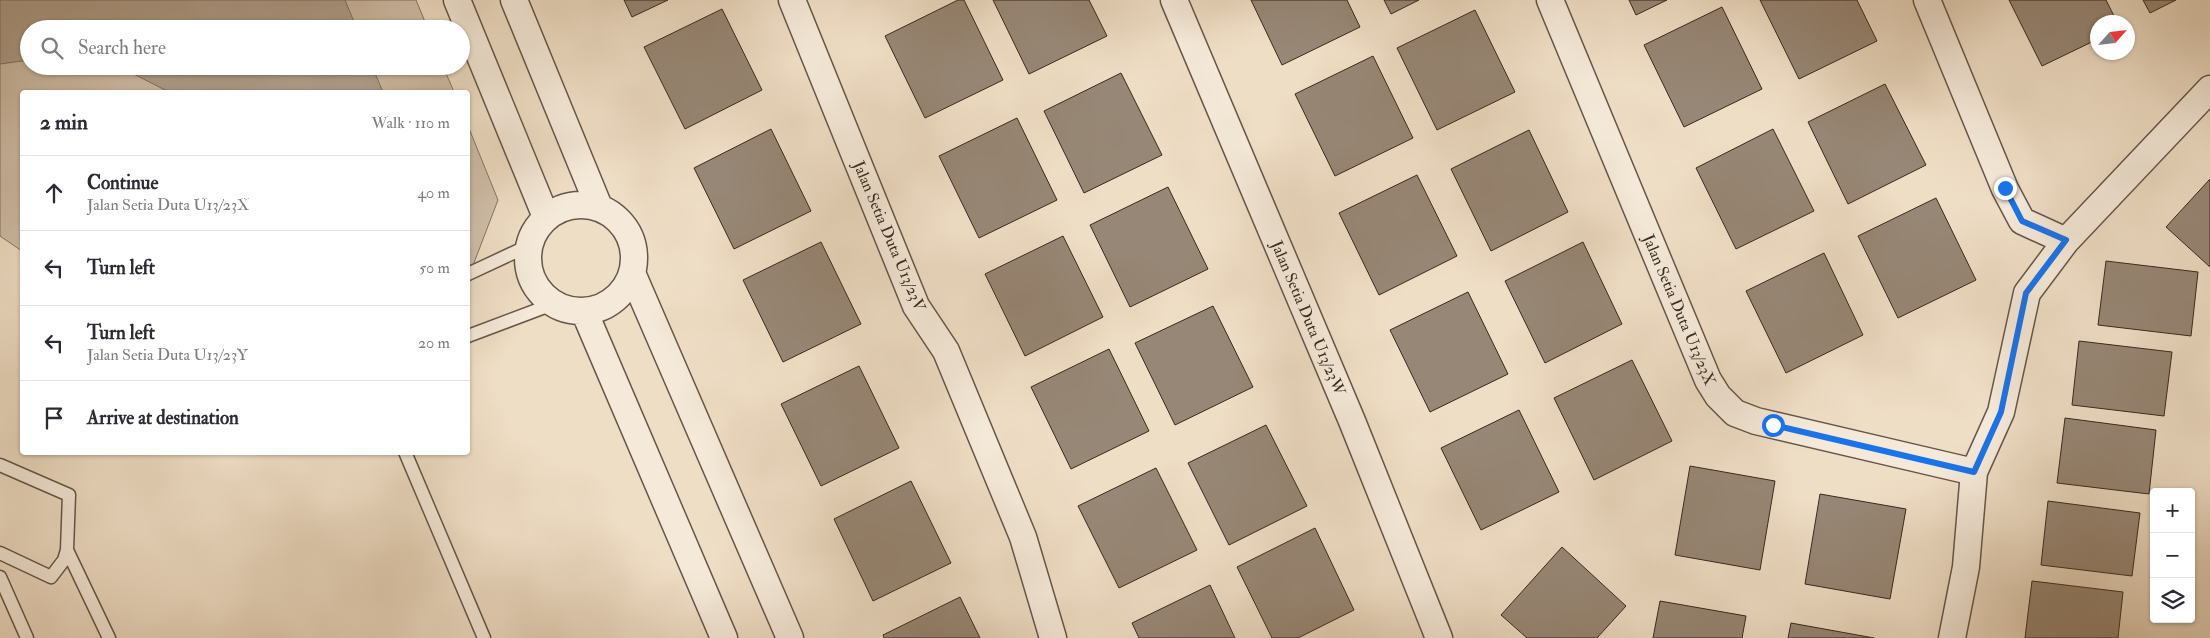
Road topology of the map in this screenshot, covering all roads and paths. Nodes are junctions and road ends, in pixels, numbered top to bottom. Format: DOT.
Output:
graph roads {
  1 [pos="457,0"];
  2 [pos="514,0"];
  3 [pos="792,0"];
  4 [pos="1174,0"];
  5 [pos="1550,0"];
  6 [pos="1927,0"];
  7 [pos="465,20"];
  8 [pos="470,32"];
  9 [pos="2210,89"];
  10 [pos="599,207"];
  11 [pos="546,216"];
  12 [pos="2066,240"];
  13 [pos="528,246"];
  14 [pos="470,273"];
  15 [pos="632,273"];
  16 [pos="554,304"];
  17 [pos="584,311"];
  18 [pos="470,335"];
  19 [pos="406,455"];
  20 [pos="0,465"];
  21 [pos="1974,472"];
  22 [pos="67,550"];
  23 [pos="0,553"];
  24 [pos="0,577"];
  25 [pos="28,638"];
  26 [pos="109,638"];
  27 [pos="484,638"];
  28 [pos="724,638"];
  29 [pos="790,638"];
  30 [pos="1053,638"];
  31 [pos="1439,638"];
  32 [pos="1952,638"];
  1 -- 7 [label="street"];
  2 -- 10 [label="street"];
  3 -- 30 [label="street, Jalan Setia Duta U13/23V"];
  4 -- 31 [label="street, Jalan Setia Duta U13/23W"];
  5 -- 21 [label="street, Jalan Setia Duta U13/23X"];
  6 -- 12 [label="street"];
  8 -- 11 [label="street"];
  9 -- 12 [label="street"];
  10 -- 11 [label="street"];
  10 -- 15 [label="street"];
  11 -- 13 [label="street"];
  12 -- 21 [label="street"];
  13 -- 14 [label="lane"];
  13 -- 16 [label="street"];
  15 -- 17 [label="street"];
  15 -- 29 [label="street"];
  16 -- 17 [label="street"];
  16 -- 18 [label="lane"];
  17 -- 28 [label="street"];
  19 -- 27 [label="lane"];
  20 -- 22 [label="lane"];
  21 -- 32 [label="street"];
  22 -- 23 [label="lane"];
  22 -- 26 [label="lane"];
  24 -- 25 [label="lane"];
}
